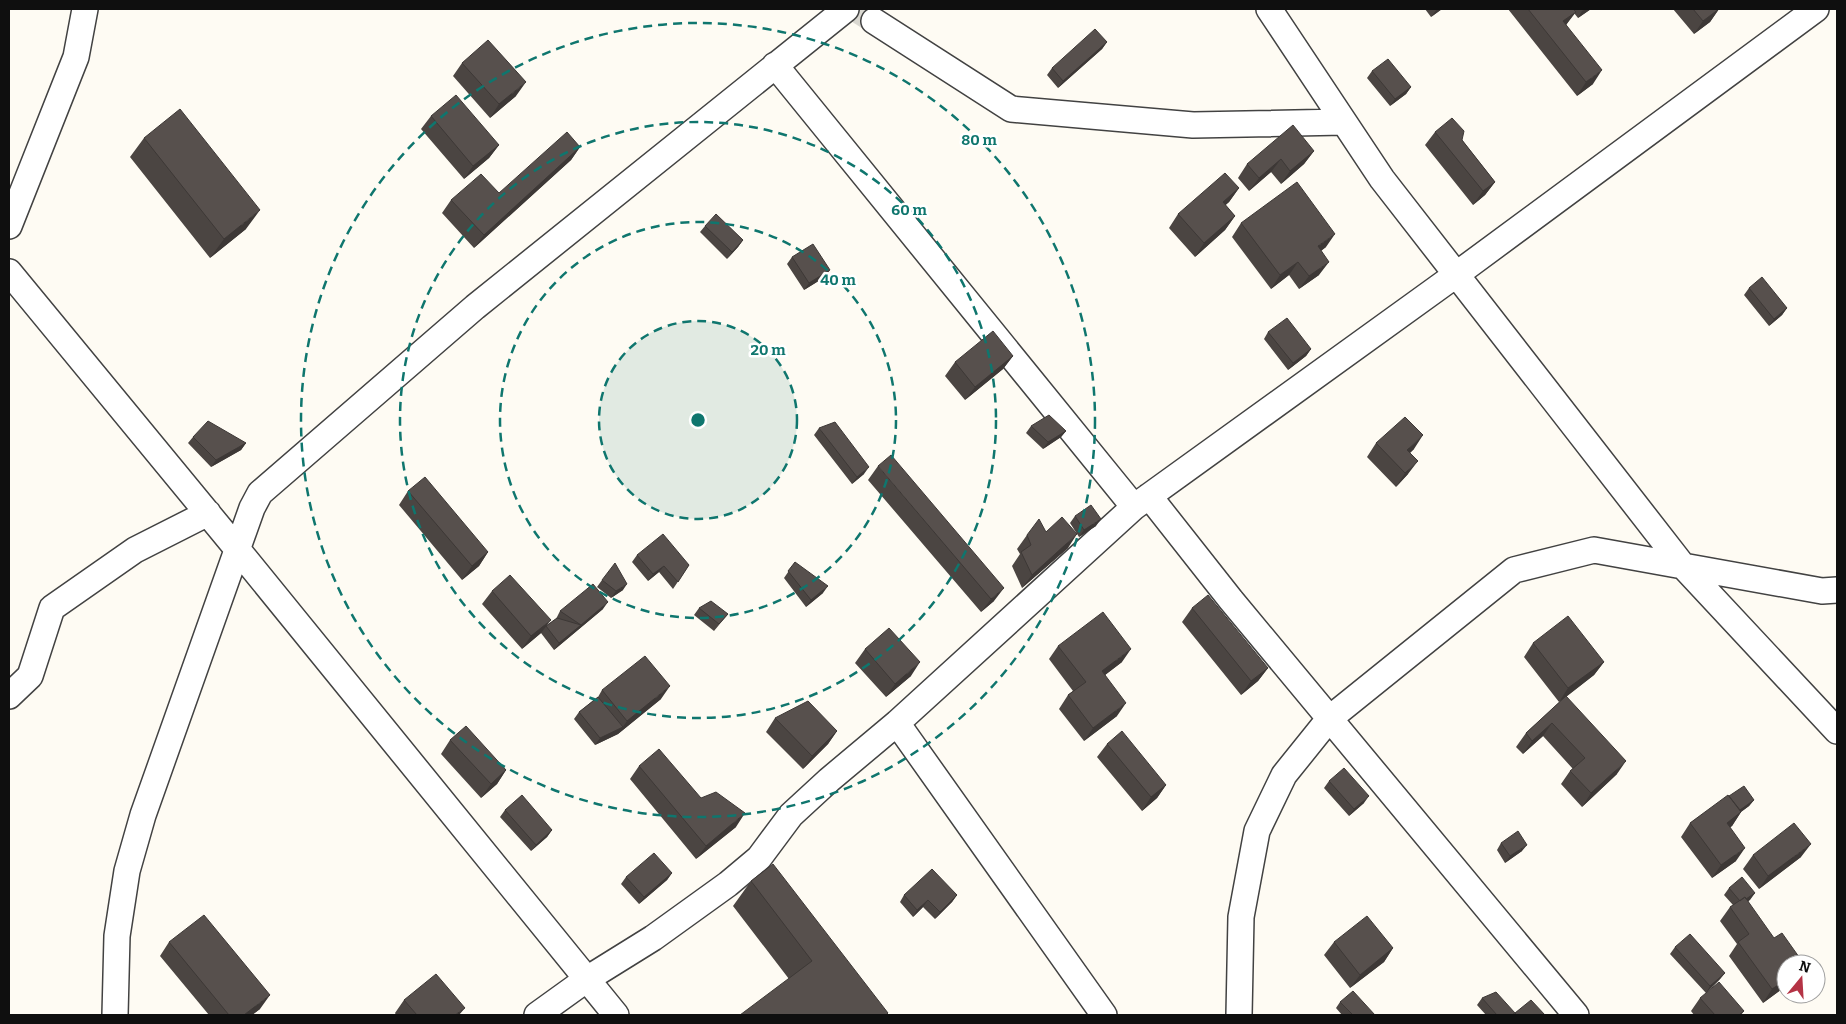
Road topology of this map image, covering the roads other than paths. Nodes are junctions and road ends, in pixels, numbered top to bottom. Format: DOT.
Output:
graph roads {
  1 [pos="85,9"];
  2 [pos="846,9"];
  3 [pos="1269,9"];
  4 [pos="1816,9"];
  5 [pos="874,21"];
  6 [pos="775,66"];
  7 [pos="1344,122"];
  8 [pos="9,226"];
  9 [pos="9,272"];
  10 [pos="1457,274"];
  11 [pos="1142,501"];
  12 [pos="208,513"];
  13 [pos="238,550"];
  14 [pos="1683,566"];
  15 [pos="1837,590"];
  16 [pos="9,696"];
  17 [pos="1329,719"];
  18 [pos="897,723"];
  19 [pos="1837,731"];
  20 [pos="587,979"];
  21 [pos="115,1015"];
  22 [pos="537,1015"];
  23 [pos="616,1015"];
  24 [pos="1104,1015"];
  25 [pos="1239,1015"];
  26 [pos="1576,1015"];
  1 -- 8 [label="street"];
  2 -- 6 [label="street"];
  3 -- 7 [label="street"];
  4 -- 10 [label="street"];
  5 -- 7 [label="street"];
  6 -- 11 [label="street"];
  6 -- 13 [label="street"];
  7 -- 10 [label="street"];
  9 -- 12 [label="street"];
  10 -- 11 [label="street"];
  10 -- 14 [label="street"];
  11 -- 17 [label="street"];
  11 -- 18 [label="street"];
  12 -- 13 [label="street"];
  12 -- 16 [label="street"];
  13 -- 20 [label="street"];
  13 -- 21 [label="street"];
  14 -- 15 [label="street"];
  14 -- 17 [label="street"];
  14 -- 19 [label="street"];
  17 -- 25 [label="street"];
  17 -- 26 [label="street"];
  18 -- 20 [label="street"];
  18 -- 24 [label="street"];
  20 -- 22 [label="street"];
  20 -- 23 [label="street"];
}
